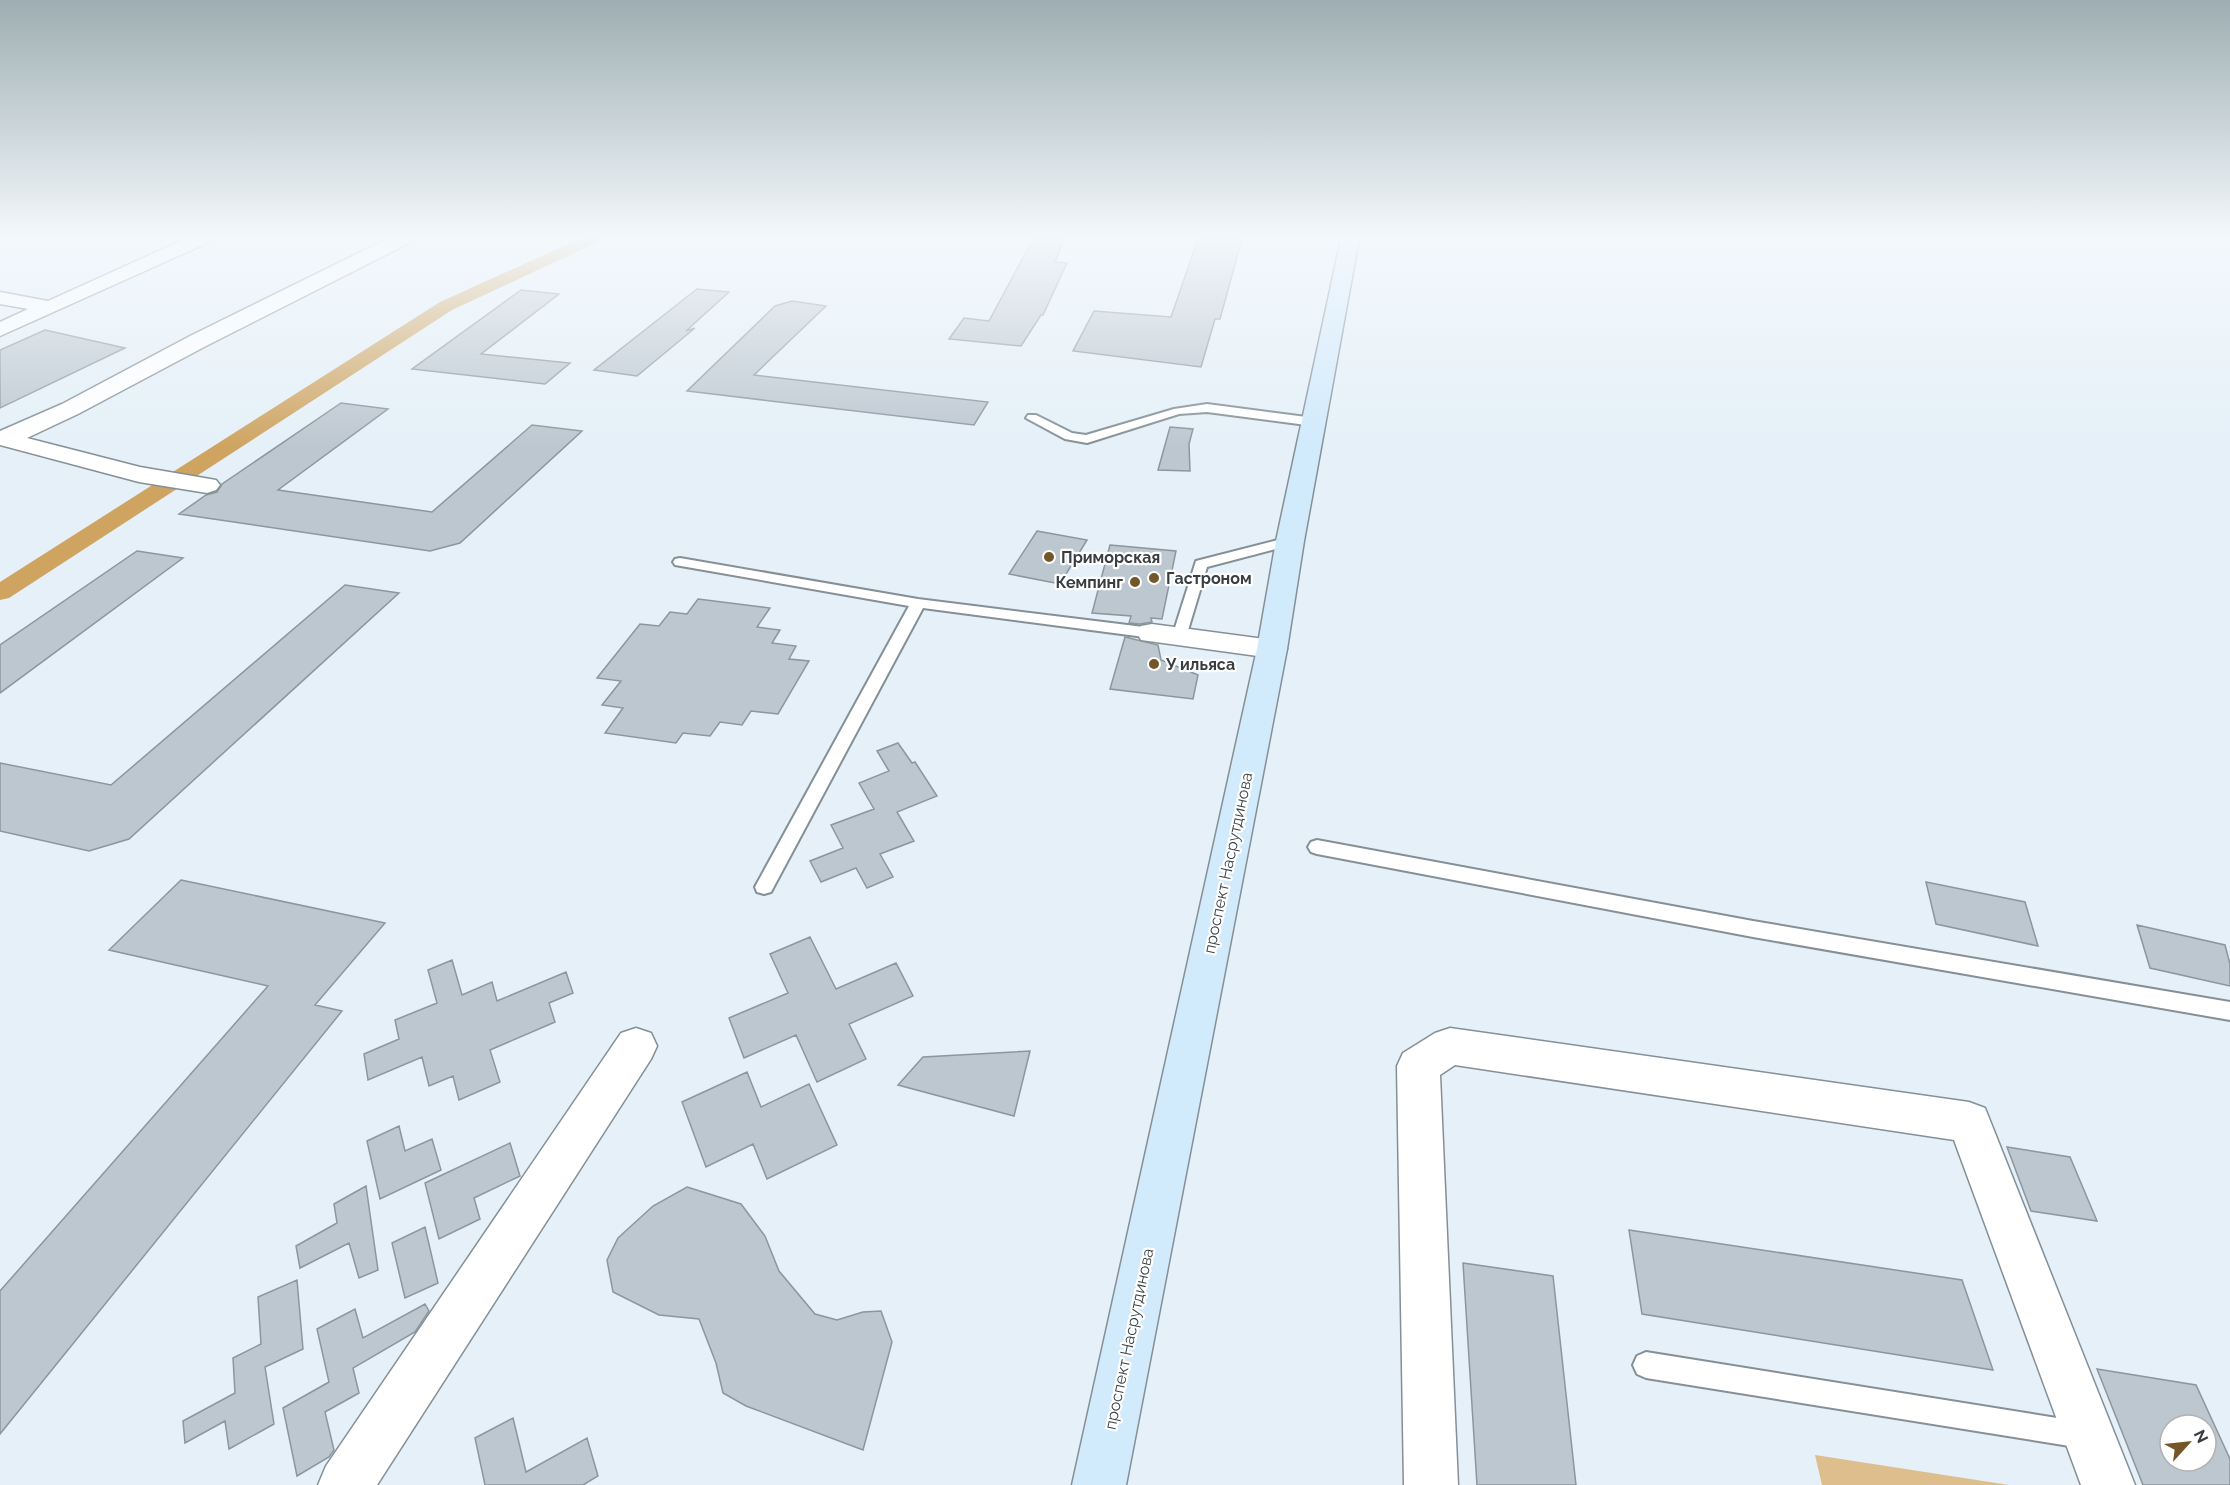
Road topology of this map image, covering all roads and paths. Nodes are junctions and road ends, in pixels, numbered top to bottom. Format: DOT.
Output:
graph roads {
  1 [pos="46,308"];
  2 [pos="263,308"];
  3 [pos="1336,308"];
  4 [pos="0,330"];
  5 [pos="1032,418"];
  6 [pos="1314,422"];
  7 [pos="2,438"];
  8 [pos="207,485"];
  9 [pos="1290,540"];
  10 [pos="680,562"];
  11 [pos="918,603"];
  12 [pos="1166,635"];
  13 [pos="1272,649"];
  14 [pos="1317,847"];
  15 [pos="764,886"];
  16 [pos="2230,1011"];
  17 [pos="636,1046"];
  18 [pos="1646,1365"];
  19 [pos="2089,1436"];
  20 [pos="345,1485"];
  21 [pos="1099,1485"];
  22 [pos="1431,1485"];
  23 [pos="2108,1485"];
  1 -- 4 [label="street"];
  2 -- 7 [label="street"];
  3 -- 6 [label="main road, проспект Насрутдинова"];
  5 -- 6 [label="lane"];
  6 -- 9 [label="main road, проспект Насрутдинова"];
  7 -- 8 [label="street"];
  9 -- 12 [label="lane"];
  9 -- 13 [label="main road, проспект Насрутдинова"];
  10 -- 11 [label="lane"];
  11 -- 12 [label="lane"];
  11 -- 15 [label="lane"];
  12 -- 13 [label="street"];
  13 -- 21 [label="main road, проспект Насрутдинова"];
  14 -- 16 [label="lane"];
  17 -- 20 [label="street"];
  18 -- 19 [label="lane"];
  19 -- 22 [label="street"];
  19 -- 23 [label="street"];
}
